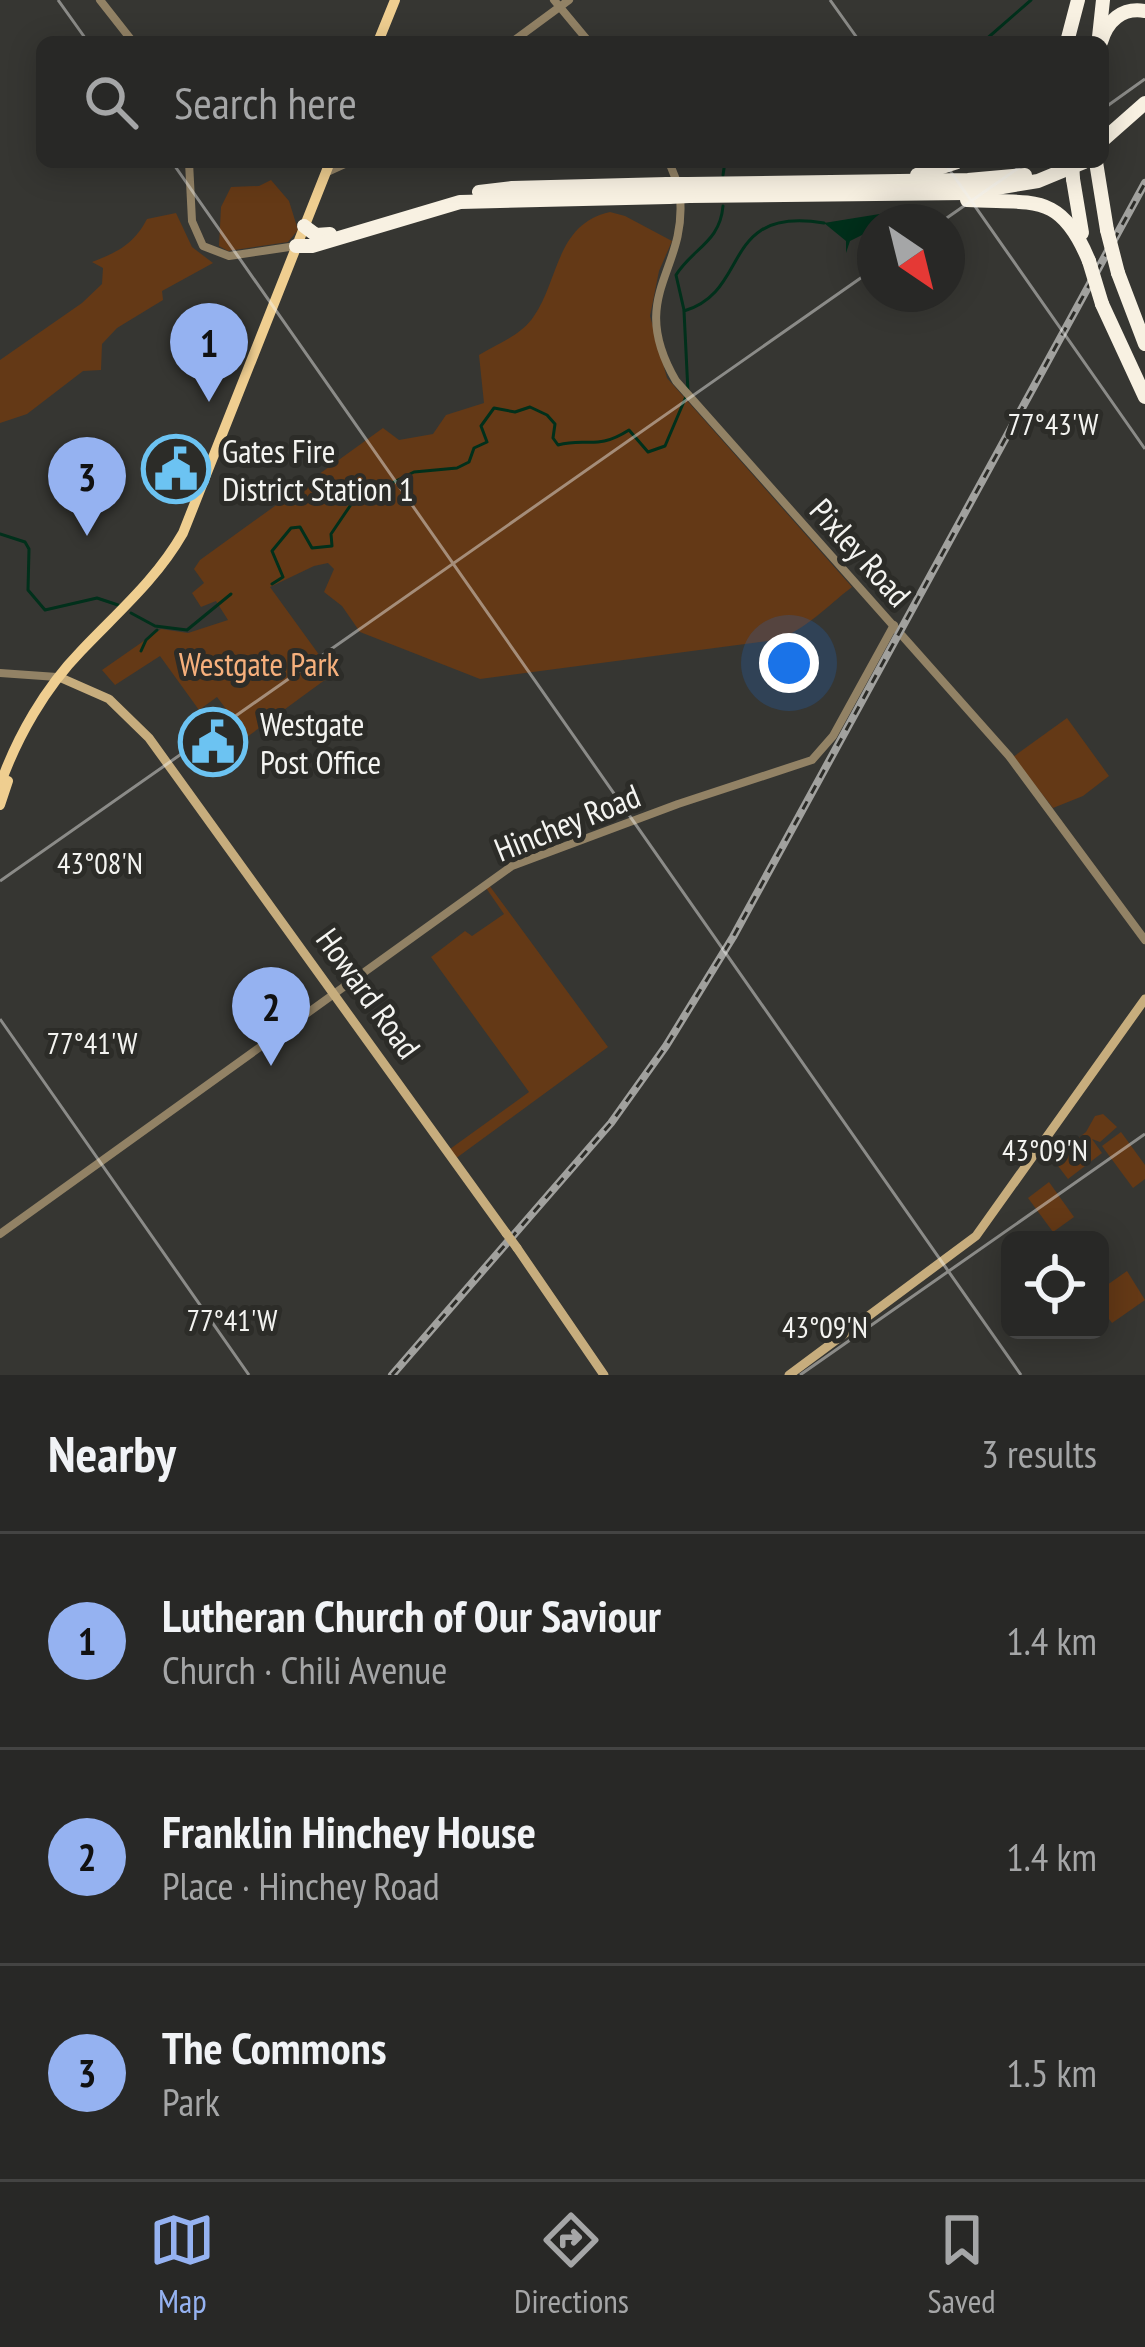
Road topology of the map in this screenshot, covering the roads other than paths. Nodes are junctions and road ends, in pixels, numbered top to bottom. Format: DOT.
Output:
graph roads {
  1 [pos="100,0"];
  2 [pos="395,0"];
  3 [pos="1078,0"];
  4 [pos="1102,0"];
  5 [pos="561,2"];
  6 [pos="1145,11"];
  7 [pos="128,36"];
  8 [pos="381,36"];
  9 [pos="519,36"];
  10 [pos="585,36"];
  11 [pos="1072,36"];
  12 [pos="1100,36"];
  13 [pos="1102,36"];
  14 [pos="1145,103"];
  15 [pos="1145,115"];
  16 [pos="1109,135"];
  17 [pos="1109,146"];
  18 [pos="189,168"];
  19 [pos="328,168"];
  20 [pos="671,168"];
  21 [pos="939,168"];
  22 [pos="1046,168"];
  23 [pos="1070,168"];
  24 [pos="1079,168"];
  25 [pos="1093,168"];
  26 [pos="866,182"];
  27 [pos="668,190"];
  28 [pos="688,190"];
  29 [pos="878,194"];
  30 [pos="304,226"];
  31 [pos="341,232"];
  32 [pos="296,246"];
  33 [pos="1089,261"];
  34 [pos="1145,344"];
  35 [pos="1145,397"];
  36 [pos="894,625"];
  37 [pos="0,673"];
  38 [pos="62,678"];
  39 [pos="4,771"];
  40 [pos="0,805"];
  41 [pos="1145,940"];
  42 [pos="337,994"];
  43 [pos="1145,998"];
  44 [pos="0,1234"];
  45 [pos="604,1375"];
  46 [pos="789,1375"];
  1 -- 7 [label="street"];
  2 -- 8 [label="main road"];
  3 -- 11 [label="highway"];
  4 -- 12 [label="highway"];
  5 -- 9 [label="street"];
  5 -- 10 [label="street"];
  6 -- 13 [label="highway"];
  14 -- 16 [label="highway"];
  15 -- 17 [label="highway"];
  18 -- 32 [label="street"];
  19 -- 30 [label="main road"];
  20 -- 36 [label="street, Pixley Road"];
  21 -- 26 [label="highway"];
  22 -- 26 [label="highway"];
  23 -- 33 [label="highway, bridge"];
  24 -- 29 [label="highway"];
  25 -- 34 [label="highway, bridge"];
  26 -- 28 [label="highway"];
  27 -- 28 [label="highway, bridge"];
  27 -- 31 [label="highway"];
  27 -- 32 [label="highway"];
  28 -- 29 [label="highway"];
  29 -- 33 [label="highway"];
  30 -- 31 [label="highway"];
  30 -- 32 [label="main road"];
  31 -- 32 [label="highway"];
  32 -- 38 [label="main road"];
  33 -- 35 [label="highway, bridge"];
  36 -- 41 [label="street, Pixley Road"];
  36 -- 42 [label="street, Hinchey Road"];
  37 -- 38 [label="street"];
  38 -- 39 [label="main road"];
  38 -- 39 [label="main road"];
  38 -- 42 [label="main road, Howard Road"];
  39 -- 40 [label="main road"];
  42 -- 44 [label="street, Hinchey Road"];
  42 -- 45 [label="main road, Howard Road, bridge"];
  43 -- 46 [label="main road"];
}
